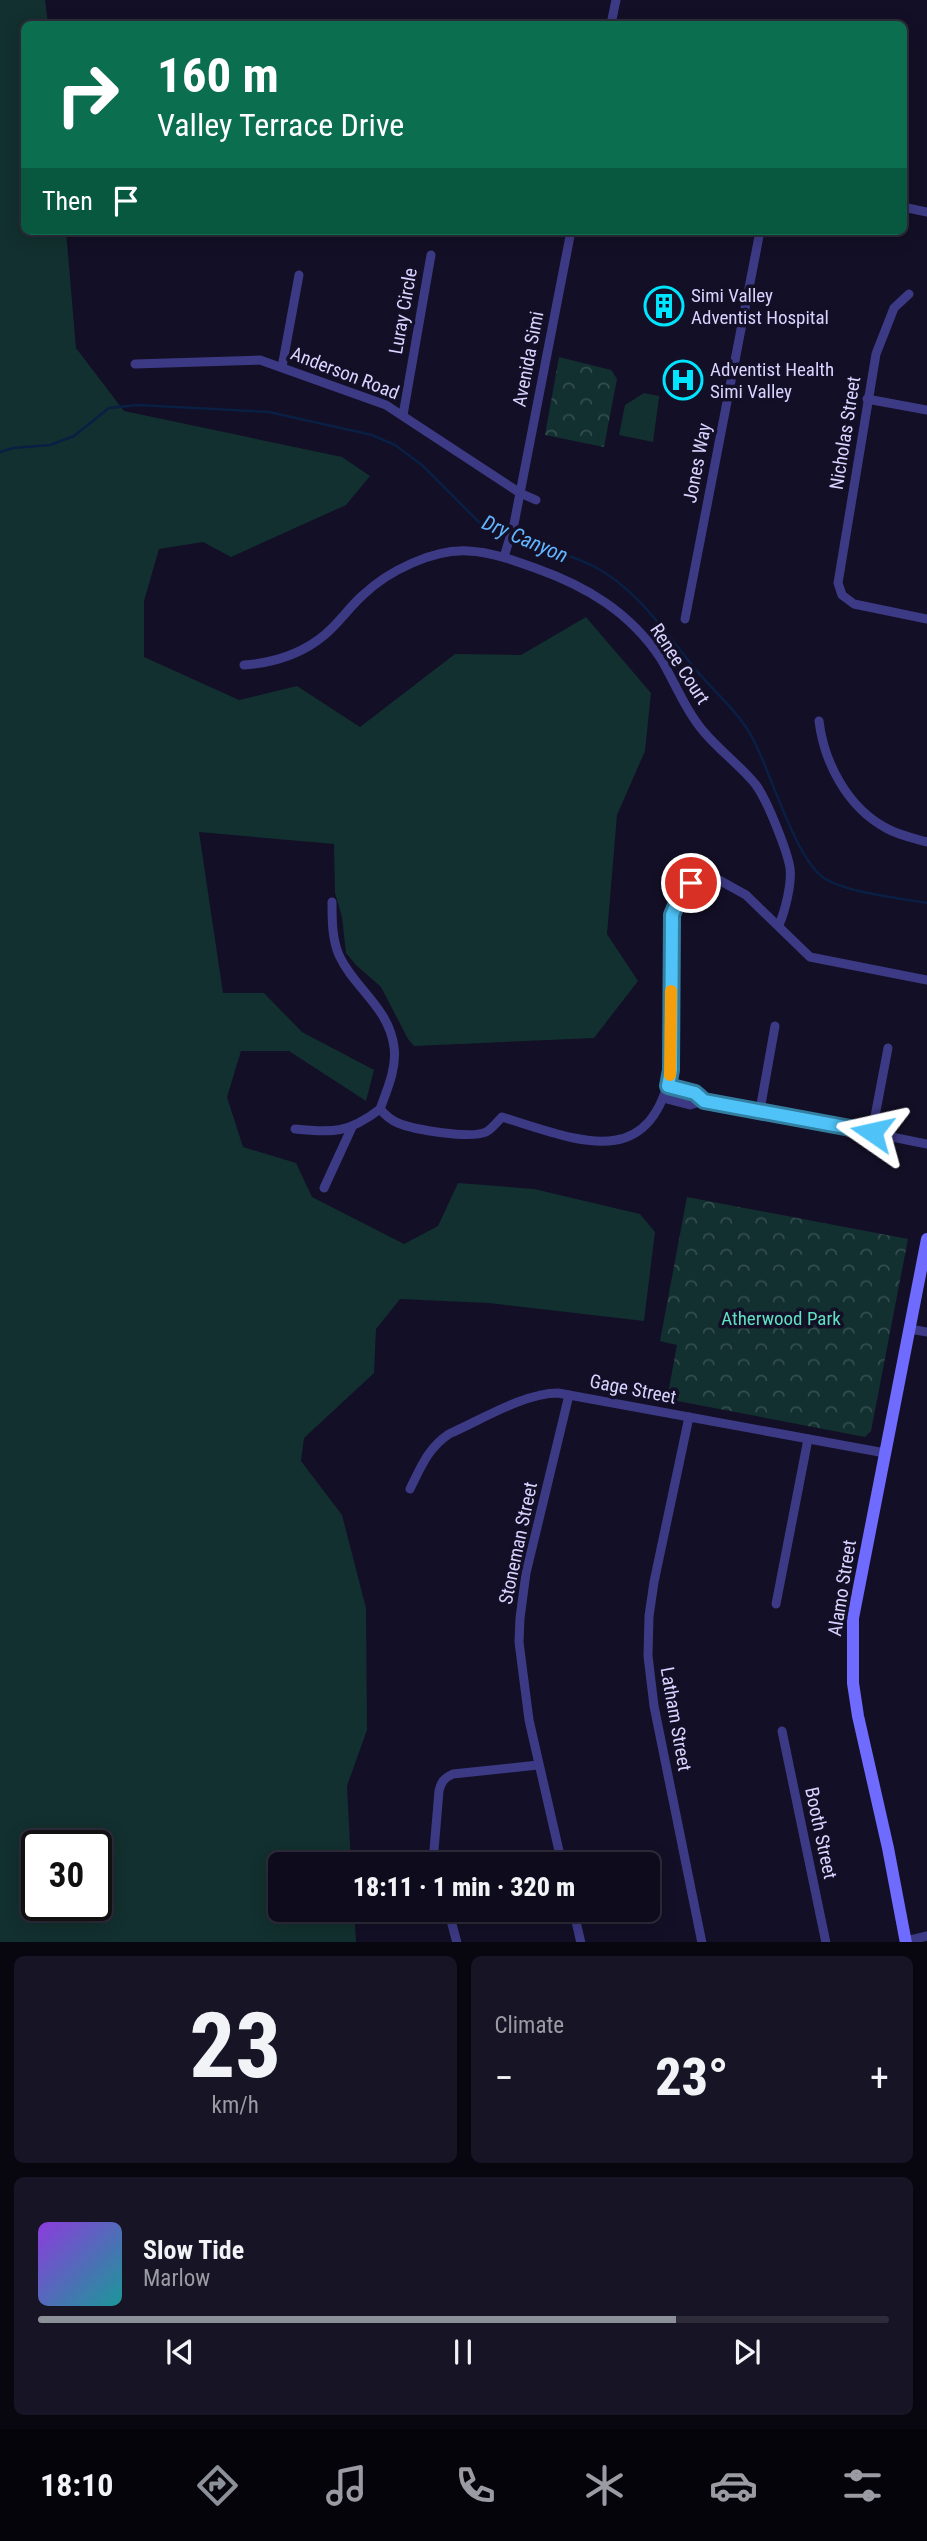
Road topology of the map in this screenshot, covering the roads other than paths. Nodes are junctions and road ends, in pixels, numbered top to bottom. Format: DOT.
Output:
graph roads {
  1 [pos="616,0"];
  2 [pos="612,21"];
  3 [pos="907,208"];
  4 [pos="927,212"];
  5 [pos="570,235"];
  6 [pos="759,235"];
  7 [pos="431,255"];
  8 [pos="299,275"];
  9 [pos="909,294"];
  10 [pos="135,365"];
  11 [pos="282,368"];
  12 [pos="867,399"];
  13 [pos="927,410"];
  14 [pos="402,415"];
  15 [pos="520,493"];
  16 [pos="536,500"];
  17 [pos="504,556"];
  18 [pos="685,619"];
  19 [pos="927,619"];
  20 [pos="244,665"];
  21 [pos="819,721"];
  22 [pos="927,842"];
  23 [pos="332,902"];
  24 [pos="779,925"];
  25 [pos="927,980"];
  26 [pos="775,1026"];
  27 [pos="888,1048"];
  28 [pos="668,1086"];
  29 [pos="663,1098"];
  30 [pos="704,1101"];
  31 [pos="380,1109"];
  32 [pos="760,1110"];
  33 [pos="352,1127"];
  34 [pos="295,1129"];
  35 [pos="872,1132"];
  36 [pos="927,1144"];
  37 [pos="324,1188"];
  38 [pos="927,1239"];
  39 [pos="910,1329"];
  40 [pos="927,1332"];
  41 [pos="569,1395"];
  42 [pos="689,1418"];
  43 [pos="808,1439"];
  44 [pos="885,1453"];
  45 [pos="410,1489"];
  46 [pos="776,1604"];
  47 [pos="782,1731"];
  48 [pos="538,1765"];
  49 [pos="434,1852"];
  50 [pos="559,1852"];
  51 [pos="452,1922"];
  52 [pos="576,1922"];
  53 [pos="927,1936"];
  54 [pos="457,1942"];
  55 [pos="581,1942"];
  56 [pos="702,1942"];
  57 [pos="826,1942"];
  58 [pos="906,1942"];
  1 -- 2 [label="street"];
  3 -- 4 [label="street"];
  5 -- 15 [label="street, Avenida Simi"];
  6 -- 18 [label="street, Jones Way"];
  7 -- 14 [label="street, Luray Circle"];
  8 -- 11 [label="street"];
  9 -- 12 [label="street, Nicholas Street"];
  10 -- 11 [label="street, Anderson Road"];
  11 -- 14 [label="street, Anderson Road"];
  12 -- 13 [label="street"];
  12 -- 19 [label="street, Nicholas Street"];
  14 -- 15 [label="street, Anderson Road"];
  15 -- 16 [label="street, Anderson Road"];
  15 -- 17 [label="street, Avenida Simi"];
  17 -- 20 [label="street, Renee Court"];
  17 -- 24 [label="street, Renee Court"];
  21 -- 22 [label="street"];
  23 -- 31 [label="street"];
  24 -- 25 [label="street"];
  24 -- 28 [label="street"];
  26 -- 32 [label="street"];
  27 -- 35 [label="street"];
  28 -- 29 [label="street"];
  28 -- 30 [label="street"];
  29 -- 30 [label="street"];
  29 -- 31 [label="street"];
  30 -- 32 [label="street"];
  31 -- 33 [label="street"];
  32 -- 35 [label="street"];
  33 -- 34 [label="street"];
  33 -- 37 [label="street"];
  35 -- 36 [label="street"];
  38 -- 39 [label="main road, Alamo Street"];
  39 -- 40 [label="street"];
  39 -- 44 [label="main road, Alamo Street"];
  41 -- 42 [label="street, Gage Street"];
  41 -- 45 [label="street, Gage Street"];
  41 -- 48 [label="street, Stoneman Street"];
  42 -- 43 [label="street, Gage Street"];
  42 -- 56 [label="street, Latham Street"];
  43 -- 44 [label="street, Gage Street"];
  43 -- 46 [label="street"];
  44 -- 58 [label="main road, Alamo Street"];
  47 -- 57 [label="street, Booth Street"];
  48 -- 49 [label="street"];
  48 -- 50 [label="street, Stoneman Street"];
  51 -- 54 [label="street"];
  52 -- 55 [label="street"];
  53 -- 58 [label="street"];
}
